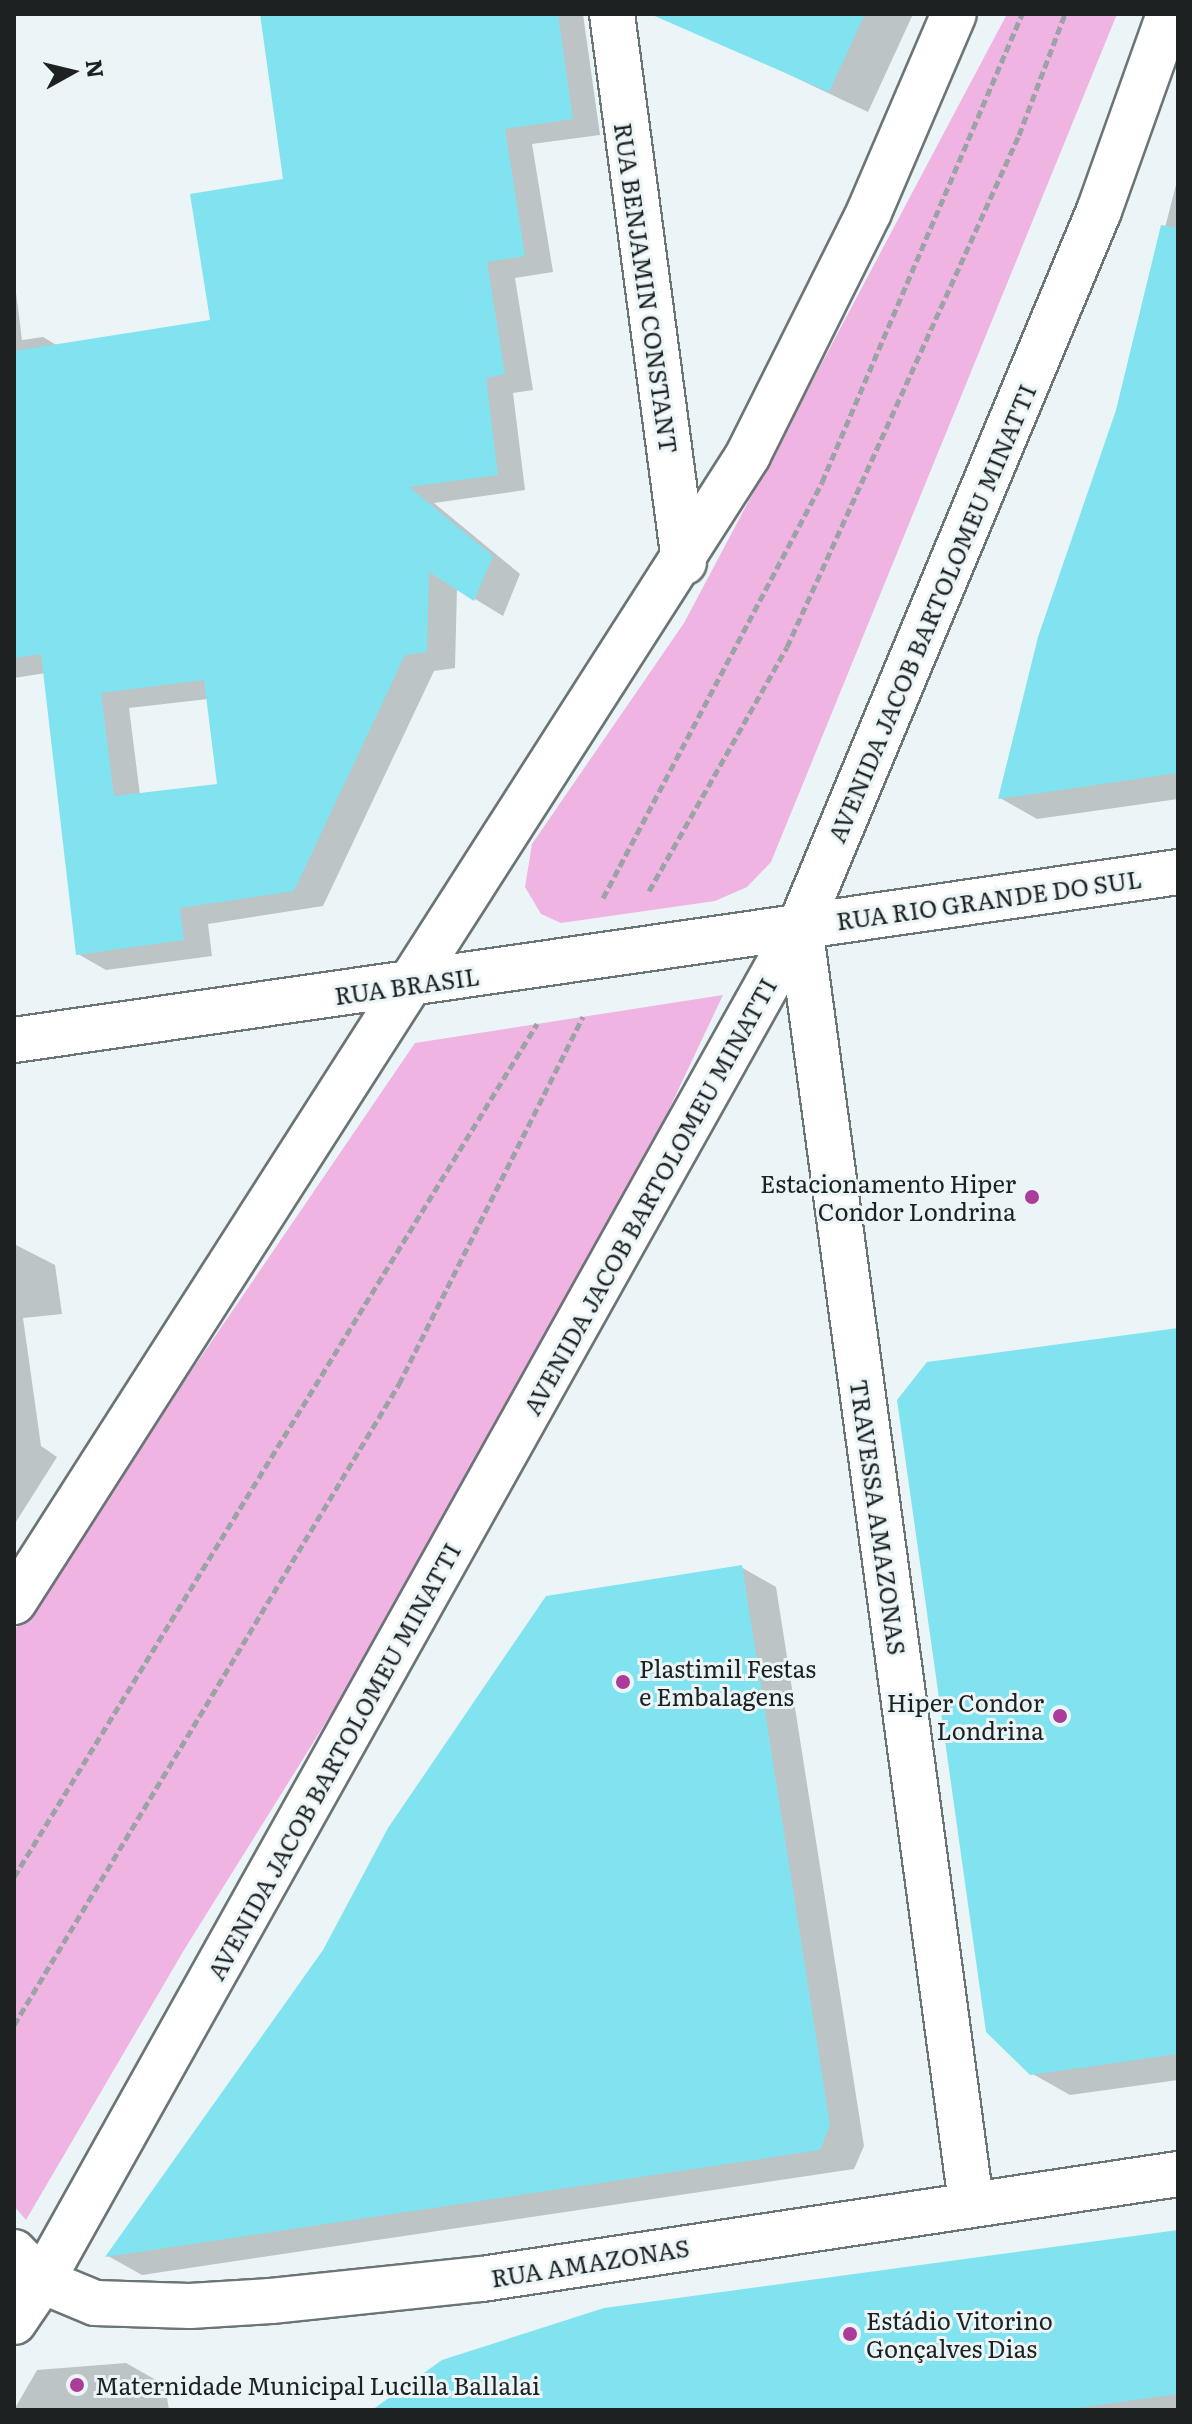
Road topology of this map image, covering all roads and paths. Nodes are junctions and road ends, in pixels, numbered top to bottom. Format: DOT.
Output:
graph roads {
  1 [pos="612,14"];
  2 [pos="954,14"];
  3 [pos="1065,14"];
  4 [pos="1169,14"];
  5 [pos="684,562"];
  6 [pos="1178,872"];
  7 [pos="800,926"];
  8 [pos="612,956"];
  9 [pos="413,985"];
  10 [pos="14,1040"];
  11 [pos="14,1602"];
  12 [pos="14,2025"];
  13 [pos="1178,2174"];
  14 [pos="971,2203"];
  15 [pos="28,2267"];
  16 [pos="14,2322"];
  1 -- 5 [label="main road, RUA BENJAMIN CONSTANT"];
  2 -- 5 [label="main road"];
  3 -- 8 [label="path"];
  4 -- 7 [label="main road, AVENIDA JACOB BARTOLOMEU MINATTI"];
  5 -- 9 [label="main road"];
  6 -- 7 [label="main road, RUA RIO GRANDE DO SUL"];
  7 -- 8 [label="main road, RUA BRASIL"];
  7 -- 14 [label="main road, TRAVESSA AMAZONAS"];
  7 -- 15 [label="main road, AVENIDA JACOB BARTOLOMEU MINATTI"];
  8 -- 9 [label="main road, RUA BRASIL"];
  8 -- 12 [label="path"];
  9 -- 10 [label="main road, RUA BRASIL"];
  9 -- 11 [label="main road"];
  13 -- 14 [label="main road, RUA AMAZONAS"];
  14 -- 15 [label="main road, RUA AMAZONAS"];
  15 -- 16 [label="main road, AVENIDA JACOB BARTOLOMEU MINATTI"];
}
